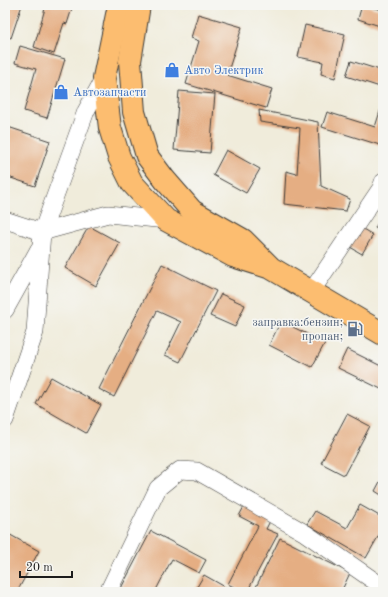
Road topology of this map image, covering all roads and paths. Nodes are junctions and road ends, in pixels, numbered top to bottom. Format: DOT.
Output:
graph roads {
  1 [pos="119,5"];
  2 [pos="139,5"];
  3 [pos="104,78"];
  4 [pos="383,182"];
  5 [pos="5,220"];
  6 [pos="166,220"];
  7 [pos="42,232"];
  8 [pos="270,268"];
  9 [pos="311,292"];
  10 [pos="5,310"];
  11 [pos="383,334"];
  12 [pos="5,420"];
  13 [pos="383,587"];
  14 [pos="108,592"];
  1 -- 3 [label="main road"];
  2 -- 8 [label="main road"];
  3 -- 6 [label="main road"];
  3 -- 7 [label="street"];
  4 -- 9 [label="street"];
  5 -- 7 [label="street"];
  6 -- 7 [label="street"];
  6 -- 8 [label="main road"];
  7 -- 10 [label="street"];
  7 -- 12 [label="street"];
  8 -- 9 [label="main road"];
  9 -- 11 [label="main road"];
  13 -- 14 [label="street"];
}
